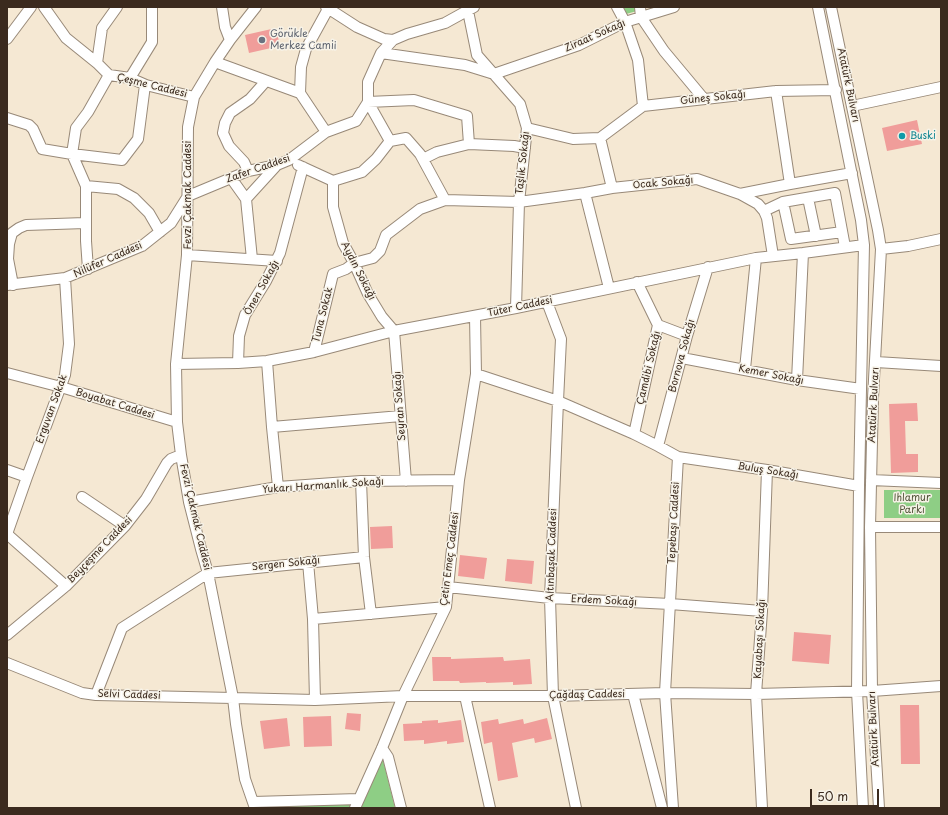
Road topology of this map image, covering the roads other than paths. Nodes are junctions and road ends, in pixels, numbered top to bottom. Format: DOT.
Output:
graph roads {
  1 [pos="32,7"];
  2 [pos="44,7"];
  3 [pos="117,7"];
  4 [pos="152,7"];
  5 [pos="222,7"];
  6 [pos="256,7"];
  7 [pos="617,7"];
  8 [pos="674,7"];
  9 [pos="818,7"];
  10 [pos="831,7"];
  11 [pos="327,8"];
  12 [pos="471,9"];
  13 [pos="640,12"];
  14 [pos="625,22"];
  15 [pos="7,39"];
  16 [pos="230,40"];
  17 [pos="393,40"];
  18 [pos="381,53"];
  19 [pos="214,62"];
  20 [pos="97,63"];
  21 [pos="494,74"];
  22 [pos="109,76"];
  23 [pos="130,78"];
  24 [pos="266,81"];
  25 [pos="145,85"];
  26 [pos="941,87"];
  27 [pos="836,90"];
  28 [pos="776,91"];
  29 [pos="300,93"];
  30 [pos="194,97"];
  31 [pos="704,99"];
  32 [pos="368,102"];
  33 [pos="643,106"];
  34 [pos="852,106"];
  35 [pos="7,118"];
  36 [pos="527,128"];
  37 [pos="326,132"];
  38 [pos="600,138"];
  39 [pos="390,141"];
  40 [pos="469,144"];
  41 [pos="525,148"];
  42 [pos="72,154"];
  43 [pos="423,159"];
  44 [pos="289,160"];
  45 [pos="277,165"];
  46 [pos="303,167"];
  47 [pos="248,171"];
  48 [pos="852,173"];
  49 [pos="231,178"];
  50 [pos="333,181"];
  51 [pos="790,184"];
  52 [pos="86,186"];
  53 [pos="612,188"];
  54 [pos="585,193"];
  55 [pos="740,194"];
  56 [pos="188,196"];
  57 [pos="808,198"];
  58 [pos="246,199"];
  59 [pos="445,200"];
  60 [pos="519,202"];
  61 [pos="783,202"];
  62 [pos="764,211"];
  63 [pos="85,222"];
  64 [pos="160,232"];
  65 [pos="842,232"];
  66 [pos="816,236"];
  67 [pos="941,239"];
  68 [pos="864,245"];
  69 [pos="845,247"];
  70 [pos="881,249"];
  71 [pos="803,253"];
  72 [pos="187,255"];
  73 [pos="773,256"];
  74 [pos="756,258"];
  75 [pos="252,259"];
  76 [pos="277,261"];
  77 [pos="354,263"];
  78 [pos="708,267"];
  79 [pos="88,269"];
  80 [pos="65,278"];
  81 [pos="637,282"];
  82 [pos="10,285"];
  83 [pos="609,288"];
  84 [pos="547,302"];
  85 [pos="516,308"];
  86 [pos="475,316"];
  87 [pos="658,324"];
  88 [pos="394,331"];
  89 [pos="687,336"];
  90 [pos="314,352"];
  91 [pos="682,358"];
  92 [pos="267,361"];
  93 [pos="876,362"];
  94 [pos="238,363"];
  95 [pos="176,364"];
  96 [pos="941,366"];
  97 [pos="744,369"];
  98 [pos="7,373"];
  99 [pos="476,374"];
  100 [pos="797,380"];
  101 [pos="61,387"];
  102 [pos="861,389"];
  103 [pos="558,402"];
  104 [pos="401,416"];
  105 [pos="177,422"];
  106 [pos="272,427"];
  107 [pos="634,434"];
  108 [pos="658,446"];
  109 [pos="180,455"];
  110 [pos="678,457"];
  111 [pos="7,470"];
  112 [pos="767,470"];
  113 [pos="26,477"];
  114 [pos="458,480"];
  115 [pos="871,480"];
  116 [pos="361,481"];
  117 [pos="406,481"];
  118 [pos="941,483"];
  119 [pos="859,486"];
  120 [pos="278,487"];
  121 [pos="82,497"];
  122 [pos="189,502"];
  123 [pos="125,526"];
  124 [pos="870,527"];
  125 [pos="941,527"];
  126 [pos="7,534"];
  127 [pos="364,557"];
  128 [pos="308,562"];
  129 [pos="208,572"];
  130 [pos="66,586"];
  131 [pos="448,587"];
  132 [pos="550,598"];
  133 [pos="670,604"];
  134 [pos="446,607"];
  135 [pos="762,611"];
  136 [pos="370,614"];
  137 [pos="313,619"];
  138 [pos="7,635"];
  139 [pos="7,663"];
  140 [pos="941,686"];
  141 [pos="857,691"];
  142 [pos="872,691"];
  143 [pos="665,693"];
  144 [pos="633,694"];
  145 [pos="756,694"];
  146 [pos="96,695"];
  147 [pos="403,696"];
  148 [pos="465,696"];
  149 [pos="553,696"];
  150 [pos="232,698"];
  151 [pos="315,700"];
  152 [pos="382,748"];
  153 [pos="357,804"];
  154 [pos="254,805"];
  155 [pos="401,808"];
  156 [pos="490,808"];
  157 [pos="576,808"];
  158 [pos="662,808"];
  159 [pos="673,808"];
  160 [pos="762,808"];
  161 [pos="863,808"];
  162 [pos="879,808"];
  1 -- 15 [label="street"];
  2 -- 20 [label="street, Çeşme Caddesi"];
  3 -- 20 [label="street"];
  4 -- 23 [label="street"];
  5 -- 16 [label="street"];
  6 -- 16 [label="street, Fevzi Çakmak Caddesi"];
  7 -- 14 [label="street"];
  8 -- 13 [label="street, Ziraat Sokağı"];
  9 -- 27 [label="street"];
  10 -- 34 [label="street, Atatürk Bulvarı"];
  11 -- 17 [label="street"];
  11 -- 29 [label="street"];
  12 -- 17 [label="street"];
  12 -- 21 [label="street, Taşlık Sokağı"];
  13 -- 14 [label="street, Ziraat Sokağı"];
  13 -- 31 [label="street"];
  14 -- 21 [label="street, Ziraat Sokağı"];
  14 -- 33 [label="street"];
  16 -- 19 [label="street, Fevzi Çakmak Caddesi"];
  17 -- 18 [label="street"];
  18 -- 21 [label="street"];
  18 -- 32 [label="street"];
  19 -- 24 [label="street"];
  19 -- 30 [label="street, Fevzi Çakmak Caddesi"];
  20 -- 22 [label="street, Çeşme Caddesi"];
  21 -- 36 [label="street, Taşlık Sokağı"];
  22 -- 23 [label="street, Çeşme Caddesi"];
  22 -- 42 [label="street"];
  23 -- 25 [label="street, Çeşme Caddesi"];
  24 -- 29 [label="street"];
  24 -- 47 [label="street"];
  25 -- 30 [label="street, Çeşme Caddesi"];
  25 -- 42 [label="street"];
  26 -- 34 [label="street"];
  27 -- 28 [label="street, Güneş Sokağı"];
  27 -- 48 [label="street"];
  28 -- 31 [label="street, Güneş Sokağı"];
  28 -- 51 [label="street"];
  29 -- 37 [label="street"];
  30 -- 56 [label="street, Fevzi Çakmak Caddesi"];
  31 -- 33 [label="street, Güneş Sokağı"];
  32 -- 37 [label="street, Zafer Caddesi"];
  32 -- 39 [label="street"];
  32 -- 40 [label="street"];
  33 -- 38 [label="street"];
  34 -- 70 [label="street, Atatürk Bulvarı"];
  35 -- 42 [label="street"];
  36 -- 38 [label="street"];
  36 -- 41 [label="street, Taşlık Sokağı"];
  37 -- 44 [label="street, Zafer Caddesi"];
  38 -- 53 [label="street"];
  39 -- 43 [label="street"];
  39 -- 50 [label="street"];
  40 -- 41 [label="street"];
  40 -- 43 [label="street"];
  41 -- 60 [label="street, Taşlık Sokağı"];
  42 -- 52 [label="street"];
  43 -- 59 [label="street"];
  44 -- 45 [label="street, Zafer Caddesi"];
  44 -- 46 [label="street"];
  45 -- 47 [label="street, Zafer Caddesi"];
  45 -- 58 [label="street"];
  46 -- 50 [label="street"];
  46 -- 76 [label="street, Önen Sokağı"];
  47 -- 49 [label="street, Zafer Caddesi"];
  48 -- 51 [label="street"];
  48 -- 68 [label="street"];
  49 -- 56 [label="street, Zafer Caddesi"];
  49 -- 58 [label="street"];
  50 -- 77 [label="street, Aydın Sokağı"];
  51 -- 55 [label="street"];
  52 -- 63 [label="street"];
  52 -- 64 [label="street"];
  53 -- 54 [label="street, Ocak Sokağı"];
  53 -- 55 [label="street, Ocak Sokağı"];
  54 -- 60 [label="street, Ocak Sokağı"];
  54 -- 83 [label="street"];
  55 -- 62 [label="street, Ocak Sokağı"];
  56 -- 64 [label="street, Nilüfer Caddesi"];
  56 -- 72 [label="street, Fevzi Çakmak Caddesi"];
  57 -- 61 [label="street"];
  57 -- 65 [label="street"];
  57 -- 66 [label="street"];
  58 -- 75 [label="street"];
  59 -- 60 [label="street, Ocak Sokağı"];
  59 -- 77 [label="street, Tuna Sokak"];
  60 -- 85 [label="street, Taşlık Sokağı"];
  61 -- 62 [label="street"];
  61 -- 66 [label="street"];
  62 -- 73 [label="street"];
  63 -- 79 [label="street"];
  63 -- 82 [label="street"];
  64 -- 79 [label="street, Nilüfer Caddesi"];
  65 -- 66 [label="street"];
  65 -- 69 [label="street"];
  67 -- 70 [label="street"];
  68 -- 69 [label="street, Tüter Caddesi"];
  68 -- 102 [label="street"];
  69 -- 71 [label="street, Tüter Caddesi"];
  70 -- 93 [label="street, Atatürk Bulvarı"];
  71 -- 73 [label="street, Tüter Caddesi"];
  71 -- 100 [label="street"];
  72 -- 75 [label="street"];
  72 -- 95 [label="street, Fevzi Çakmak Caddesi"];
  73 -- 74 [label="street, Tüter Caddesi"];
  74 -- 78 [label="street, Tüter Caddesi"];
  74 -- 97 [label="street"];
  75 -- 76 [label="street"];
  76 -- 94 [label="street, Önen Sokağı"];
  77 -- 88 [label="street, Aydın Sokağı"];
  77 -- 90 [label="street, Tuna Sokak"];
  78 -- 81 [label="street, Tüter Caddesi"];
  78 -- 89 [label="street, Bornova Sokağı"];
  79 -- 80 [label="street, Nilüfer Caddesi"];
  80 -- 82 [label="street, Nilüfer Caddesi"];
  80 -- 101 [label="street, Erguvan Sokak"];
  81 -- 83 [label="street, Tüter Caddesi"];
  81 -- 87 [label="street, Çamdibi Sokağı"];
  83 -- 84 [label="street, Tüter Caddesi"];
  84 -- 85 [label="street, Tüter Caddesi"];
  84 -- 103 [label="street, Altınbaşak Caddesi"];
  85 -- 86 [label="street, Tüter Caddesi"];
  86 -- 88 [label="street, Tüter Caddesi"];
  86 -- 99 [label="street, Çetin Emeç Caddesi"];
  87 -- 89 [label="street"];
  87 -- 107 [label="street, Çamdibi Sokağı"];
  88 -- 90 [label="street, Tüter Caddesi"];
  88 -- 104 [label="street, Seyran Sokağı"];
  89 -- 91 [label="street, Bornova Sokağı"];
  90 -- 92 [label="street, Tüter Caddesi"];
  91 -- 97 [label="street, Kemer Sokağı"];
  91 -- 108 [label="street, Bornova Sokağı"];
  92 -- 94 [label="street, Tüter Caddesi"];
  92 -- 106 [label="street"];
  93 -- 96 [label="street"];
  93 -- 115 [label="street, Atatürk Bulvarı"];
  94 -- 95 [label="street, Tüter Caddesi"];
  95 -- 105 [label="street, Fevzi Çakmak Caddesi"];
  97 -- 100 [label="street, Kemer Sokağı"];
  98 -- 101 [label="street, Boyabat Caddesi"];
  99 -- 103 [label="street"];
  99 -- 114 [label="street, Çetin Emeç Caddesi"];
  100 -- 102 [label="street, Kemer Sokağı"];
  101 -- 105 [label="street, Boyabat Caddesi"];
  101 -- 113 [label="street, Erguvan Sokak"];
  102 -- 119 [label="street"];
  103 -- 107 [label="street"];
  103 -- 132 [label="street, Altınbaşak Caddesi"];
  104 -- 106 [label="street"];
  104 -- 117 [label="street, Seyran Sokağı"];
  105 -- 109 [label="street, Fevzi Çakmak Caddesi"];
  106 -- 120 [label="street"];
  107 -- 108 [label="street"];
  108 -- 110 [label="street"];
  109 -- 122 [label="street, Fevzi Çakmak Caddesi"];
  109 -- 123 [label="street, Beyçeşme Caddesi"];
  110 -- 112 [label="street, Buluş Sokağı"];
  110 -- 133 [label="street, Tepebaşı Caddesi"];
  111 -- 113 [label="street"];
  112 -- 119 [label="street, Buluş Sokağı"];
  112 -- 135 [label="street, Kayabaşı Sokağı"];
  113 -- 126 [label="street, Erguvan Sokak"];
  114 -- 117 [label="street, Yukarı Harmanlık Sokağı"];
  114 -- 131 [label="street, Çetin Emeç Caddesi"];
  115 -- 118 [label="street"];
  115 -- 124 [label="street, Atatürk Bulvarı"];
  116 -- 117 [label="street, Yukarı Harmanlık Sokağı"];
  116 -- 120 [label="street, Yukarı Harmanlık Sokağı"];
  116 -- 127 [label="street"];
  119 -- 141 [label="street"];
  120 -- 122 [label="street, Yukarı Harmanlık Sokağı"];
  121 -- 123 [label="street"];
  122 -- 129 [label="street, Fevzi Çakmak Caddesi"];
  123 -- 130 [label="street, Beyçeşme Caddesi"];
  124 -- 125 [label="street"];
  124 -- 142 [label="street, Atatürk Bulvarı"];
  126 -- 130 [label="street"];
  127 -- 128 [label="street, Sergen Sokağı"];
  127 -- 136 [label="street"];
  128 -- 129 [label="street, Sergen Sokağı"];
  128 -- 137 [label="street"];
  129 -- 146 [label="street"];
  129 -- 150 [label="street, Fevzi Çakmak Caddesi"];
  130 -- 138 [label="street, Beyçeşme Caddesi"];
  131 -- 132 [label="street, Erdem Sokağı"];
  131 -- 134 [label="street, Çetin Emeç Caddesi"];
  132 -- 133 [label="street, Erdem Sokağı"];
  132 -- 149 [label="street, Altınbaşak Caddesi"];
  133 -- 135 [label="street, Erdem Sokağı"];
  133 -- 143 [label="street, Tepebaşı Caddesi"];
  134 -- 136 [label="street"];
  134 -- 147 [label="street, Çetin Emeç Caddesi"];
  135 -- 145 [label="street, Kayabaşı Sokağı"];
  136 -- 137 [label="street"];
  137 -- 151 [label="street"];
  139 -- 146 [label="street, Selvi Caddesi"];
  140 -- 142 [label="street, Çağdaş Caddesi"];
  141 -- 142 [label="street, Çağdaş Caddesi"];
  141 -- 145 [label="street, Çağdaş Caddesi"];
  141 -- 161 [label="street"];
  142 -- 162 [label="street, Atatürk Bulvarı"];
  143 -- 144 [label="street, Çağdaş Caddesi"];
  143 -- 145 [label="street, Çağdaş Caddesi"];
  143 -- 159 [label="street, Tepebaşı Caddesi"];
  144 -- 149 [label="street, Çağdaş Caddesi"];
  144 -- 158 [label="street"];
  145 -- 160 [label="street, Kayabaşı Sokağı"];
  146 -- 150 [label="street, Selvi Caddesi"];
  147 -- 148 [label="street, Çağdaş Caddesi"];
  147 -- 151 [label="street, Çağdaş Caddesi"];
  147 -- 152 [label="street, Çetin Emeç Caddesi"];
  148 -- 149 [label="street, Çağdaş Caddesi"];
  148 -- 156 [label="street"];
  149 -- 157 [label="street, Altınbaşak Caddesi"];
  150 -- 151 [label="street, Çağdaş Caddesi"];
  150 -- 154 [label="street, Fevzi Çakmak Caddesi"];
  152 -- 153 [label="street, Çetin Emeç Caddesi"];
  152 -- 155 [label="street"];
  153 -- 154 [label="street"];
}
